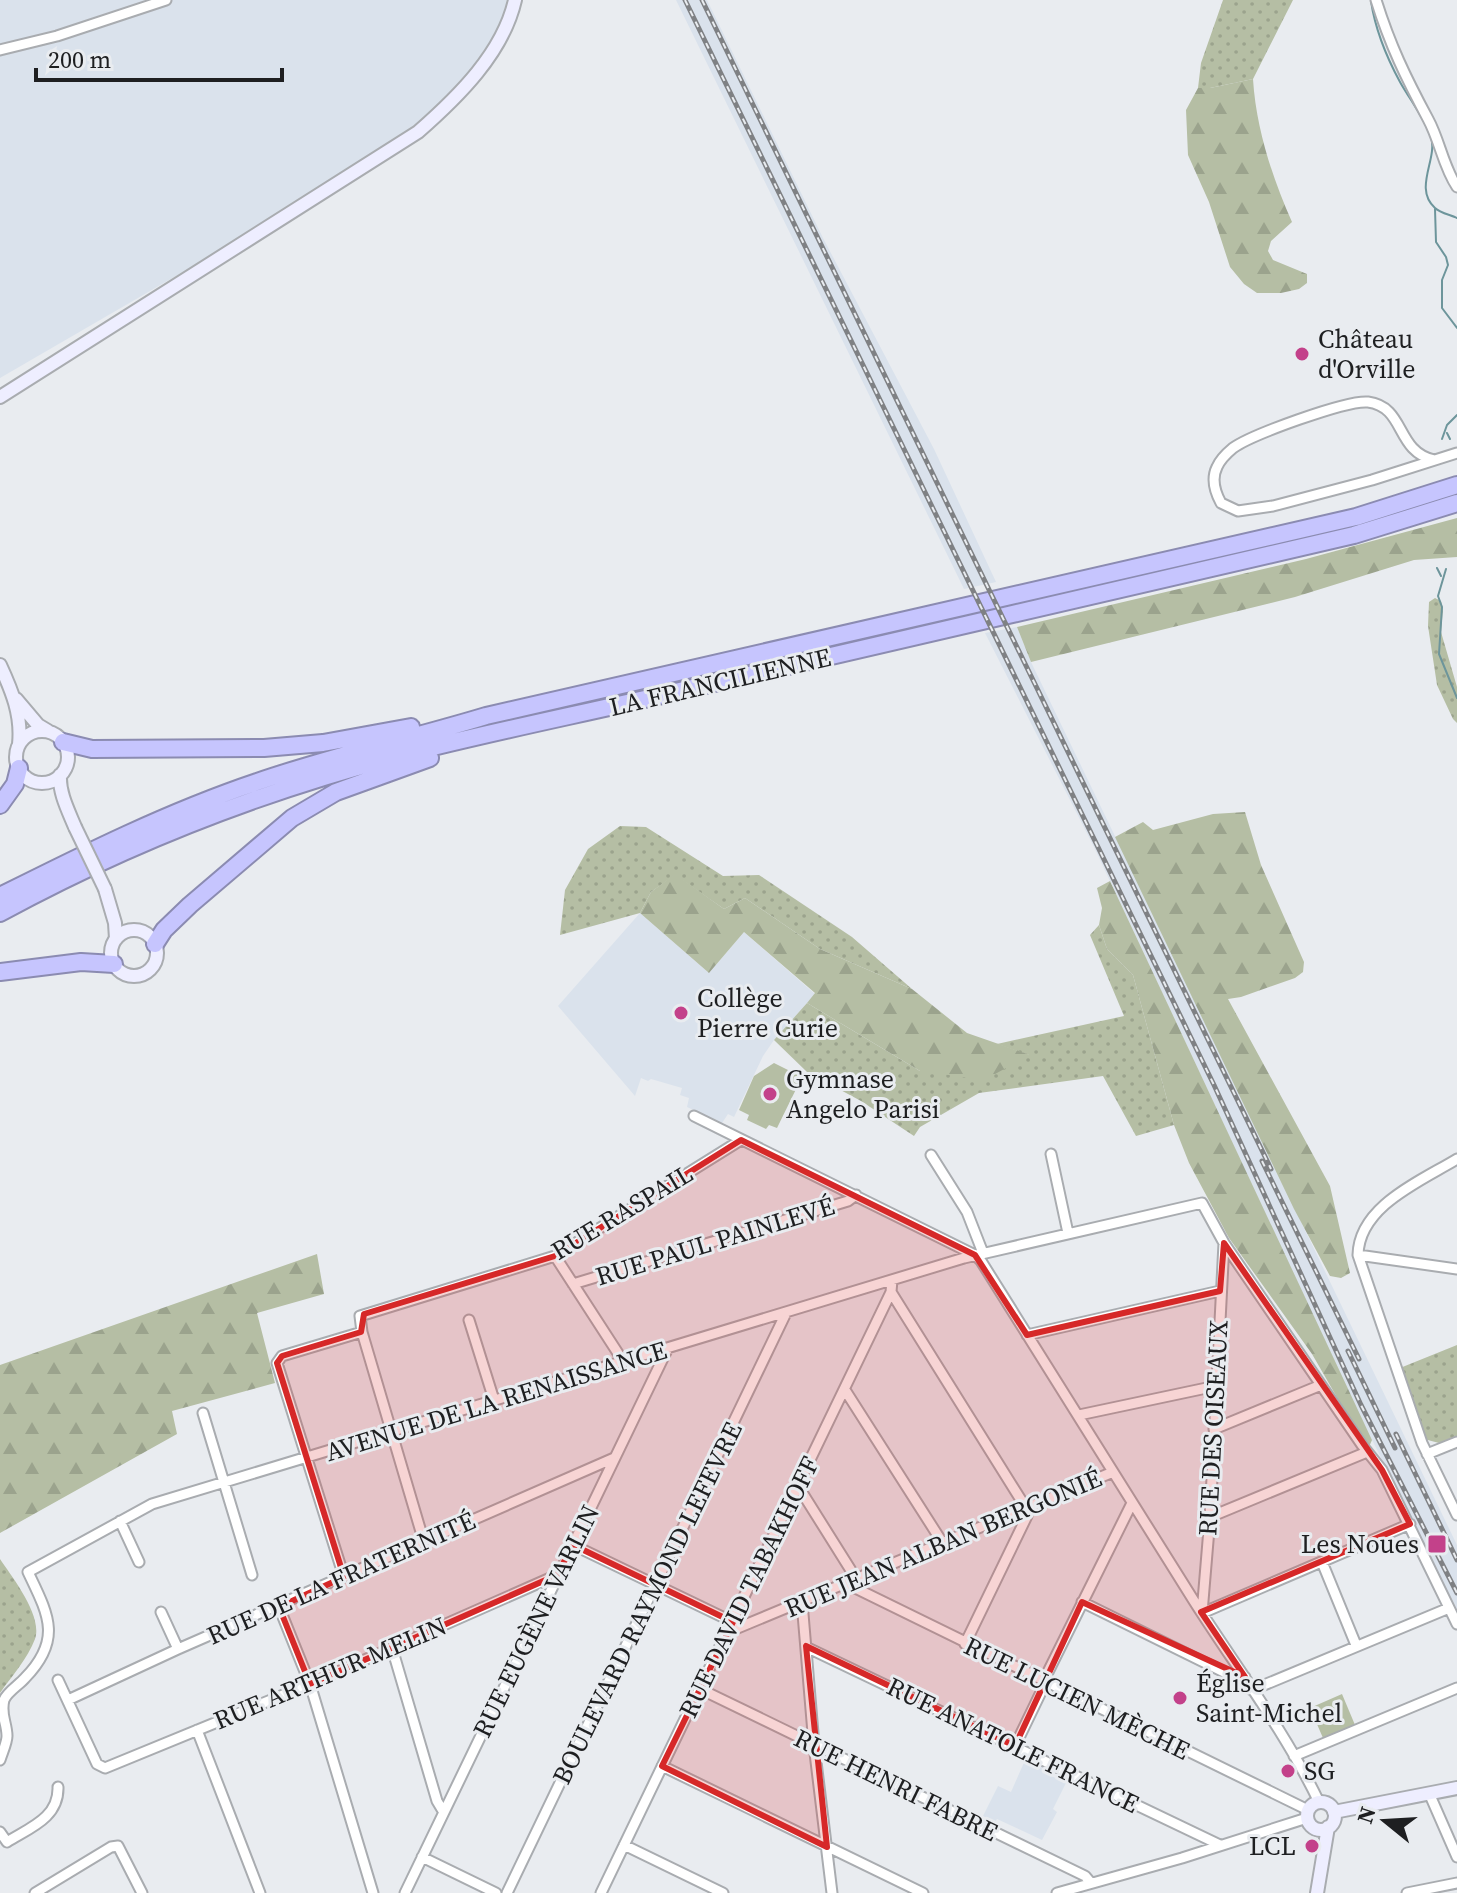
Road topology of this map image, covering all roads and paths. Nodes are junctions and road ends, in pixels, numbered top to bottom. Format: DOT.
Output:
graph roads {
  1 [pos="166,0"];
  2 [pos="1376,0"];
  3 [pos="515,2"];
  4 [pos="0,50"];
  5 [pos="1457,187"];
  6 [pos="0,397"];
  7 [pos="1457,453"];
  8 [pos="1434,460"];
  9 [pos="1457,485"];
  10 [pos="1457,503"];
  11 [pos="0,665"];
  12 [pos="14,697"];
  13 [pos="486,716"];
  14 [pos="543,723"];
  15 [pos="49,732"];
  16 [pos="63,742"];
  17 [pos="19,744"];
  18 [pos="19,768"];
  19 [pos="60,775"];
  20 [pos="46,782"];
  21 [pos="0,805"];
  22 [pos="75,827"];
  23 [pos="105,889"];
  24 [pos="0,896"];
  25 [pos="0,913"];
  26 [pos="130,930"];
  27 [pos="116,939"];
  28 [pos="155,944"];
  29 [pos="114,964"];
  30 [pos="0,972"];
  31 [pos="694,1116"];
  32 [pos="741,1140"];
  33 [pos="1051,1154"];
  34 [pos="931,1155"];
  35 [pos="1457,1159"];
  36 [pos="856,1195"];
  37 [pos="1068,1233"];
  38 [pos="1224,1243"];
  39 [pos="979,1254"];
  40 [pos="1358,1255"];
  41 [pos="555,1256"];
  42 [pos="1457,1269"];
  43 [pos="892,1280"];
  44 [pos="573,1284"];
  45 [pos="1220,1291"];
  46 [pos="891,1292"];
  47 [pos="786,1313"];
  48 [pos="469,1320"];
  49 [pos="362,1332"];
  50 [pos="1027,1335"];
  51 [pos="667,1350"];
  52 [pos="623,1361"];
  53 [pos="1321,1385"];
  54 [pos="1216,1386"];
  55 [pos="845,1390"];
  56 [pos="494,1400"];
  57 [pos="203,1413"];
  58 [pos="1079,1415"];
  59 [pos="1214,1429"];
  60 [pos="393,1431"];
  61 [pos="1457,1442"];
  62 [pos="1367,1452"];
  63 [pos="1427,1454"];
  64 [pos="306,1457"];
  65 [pos="614,1458"];
  66 [pos="1113,1472"];
  67 [pos="224,1483"];
  68 [pos="798,1486"];
  69 [pos="1132,1503"];
  70 [pos="1026,1508"];
  71 [pos="1457,1515"];
  72 [pos="1210,1517"];
  73 [pos="120,1521"];
  74 [pos="1410,1524"];
  75 [pos="424,1542"];
  76 [pos="942,1542"];
  77 [pos="573,1545"];
  78 [pos="139,1562"];
  79 [pos="1322,1562"];
  80 [pos="252,1575"];
  81 [pos="557,1575"];
  82 [pos="344,1577"];
  83 [pos="852,1582"];
  84 [pos="654,1585"];
  85 [pos="802,1602"];
  86 [pos="1082,1602"];
  87 [pos="279,1607"];
  88 [pos="1449,1608"];
  89 [pos="161,1612"];
  90 [pos="1202,1613"];
  91 [pos="1457,1624"];
  92 [pos="730,1627"];
  93 [pos="965,1644"];
  94 [pos="1356,1645"];
  95 [pos="806,1647"];
  96 [pos="392,1648"];
  97 [pos="178,1649"];
  98 [pos="1245,1677"];
  99 [pos="58,1680"];
  100 [pos="1044,1682"];
  101 [pos="310,1684"];
  102 [pos="1457,1688"];
  103 [pos="700,1689"];
  104 [pos="1252,1690"];
  105 [pos="68,1700"];
  106 [pos="197,1730"];
  107 [pos="814,1745"];
  108 [pos="1015,1746"];
  109 [pos="1294,1756"];
  110 [pos="0,1760"];
  111 [pos="662,1766"];
  112 [pos="58,1787"];
  113 [pos="1457,1788"];
  114 [pos="1429,1793"];
  115 [pos="1311,1810"];
  116 [pos="443,1811"];
  117 [pos="1334,1812"];
  118 [pos="1328,1827"];
  119 [pos="0,1832"];
  120 [pos="624,1845"];
  121 [pos="1220,1845"];
  122 [pos="827,1847"];
  123 [pos="422,1857"];
  124 [pos="1457,1857"];
  125 [pos="1091,1883"];
  126 [pos="1457,1883"];
  127 [pos="1073,1890"];
  128 [pos="511,1892"];
  129 [pos="35,1893"];
  130 [pos="142,1893"];
  131 [pos="260,1893"];
  132 [pos="373,1893"];
  133 [pos="405,1893"];
  134 [pos="496,1893"];
  135 [pos="601,1893"];
  136 [pos="723,1893"];
  137 [pos="832,1893"];
  138 [pos="923,1893"];
  139 [pos="1057,1893"];
  140 [pos="1317,1893"];
  141 [pos="1411,1893"];
  1 -- 4 [label="street"];
  2 -- 5 [label="street"];
  3 -- 6 [label="street"];
  7 -- 8 [label="street"];
  8 -- 8 [label="street"];
  9 -- 13 [label="highway, LA FRANCILIENNE"];
  10 -- 14 [label="highway, LA FRANCILIENNE"];
  11 -- 12 [label="street"];
  12 -- 15 [label="street"];
  12 -- 17 [label="street"];
  13 -- 16 [label="highway"];
  13 -- 24 [label="highway, LA FRANCILIENNE"];
  14 -- 25 [label="highway, LA FRANCILIENNE"];
  14 -- 28 [label="highway"];
  15 -- 16 [label="street"];
  15 -- 17 [label="street"];
  16 -- 19 [label="street"];
  17 -- 18 [label="street"];
  18 -- 20 [label="street"];
  18 -- 21 [label="highway"];
  19 -- 20 [label="street"];
  19 -- 22 [label="street"];
  20 -- 22 [label="street"];
  22 -- 23 [label="street, bridge"];
  23 -- 26 [label="street"];
  23 -- 27 [label="street"];
  26 -- 27 [label="street"];
  26 -- 28 [label="street"];
  27 -- 29 [label="street"];
  28 -- 29 [label="street"];
  29 -- 30 [label="highway"];
  31 -- 32 [label="street"];
  32 -- 36 [label="street"];
  32 -- 41 [label="street, RUE RASPAIL"];
  33 -- 37 [label="street"];
  34 -- 39 [label="street"];
  35 -- 40 [label="street"];
  36 -- 39 [label="street"];
  36 -- 44 [label="street, RUE PAUL PAINLEVÉ"];
  37 -- 38 [label="street, AVENUE DE LA RENAISSANCE"];
  37 -- 39 [label="street, AVENUE DE LA RENAISSANCE"];
  38 -- 45 [label="street, RUE DES OISEAUX"];
  38 -- 53 [label="street"];
  39 -- 43 [label="street, AVENUE DE LA RENAISSANCE"];
  39 -- 50 [label="street"];
  40 -- 42 [label="street"];
  40 -- 63 [label="street"];
  41 -- 44 [label="street"];
  41 -- 49 [label="street, RUE RASPAIL"];
  43 -- 46 [label="street, RUE DAVID TABAKHOFF"];
  43 -- 47 [label="street, AVENUE DE LA RENAISSANCE"];
  44 -- 52 [label="street"];
  45 -- 50 [label="street"];
  45 -- 54 [label="street, RUE DES OISEAUX"];
  46 -- 55 [label="street, RUE DAVID TABAKHOFF"];
  46 -- 70 [label="street"];
  47 -- 51 [label="street, AVENUE DE LA RENAISSANCE"];
  47 -- 84 [label="street, BOULEVARD RAYMOND LEFEVRE"];
  48 -- 56 [label="street"];
  49 -- 60 [label="street"];
  49 -- 64 [label="street"];
  50 -- 58 [label="street"];
  51 -- 52 [label="street, AVENUE DE LA RENAISSANCE"];
  51 -- 65 [label="street, RUE EUGÈNE VARLIN"];
  52 -- 56 [label="street, AVENUE DE LA RENAISSANCE"];
  53 -- 59 [label="street"];
  53 -- 62 [label="street"];
  54 -- 58 [label="street"];
  54 -- 59 [label="street, RUE DES OISEAUX"];
  55 -- 68 [label="street, RUE DAVID TABAKHOFF"];
  55 -- 76 [label="street"];
  56 -- 60 [label="street, AVENUE DE LA RENAISSANCE"];
  57 -- 67 [label="street"];
  58 -- 66 [label="street"];
  59 -- 72 [label="street, RUE DES OISEAUX"];
  60 -- 64 [label="street, AVENUE DE LA RENAISSANCE"];
  60 -- 75 [label="street"];
  61 -- 63 [label="street"];
  62 -- 72 [label="street"];
  62 -- 74 [label="street"];
  63 -- 71 [label="street"];
  64 -- 67 [label="street, AVENUE DE LA RENAISSANCE"];
  64 -- 82 [label="street"];
  65 -- 75 [label="street, RUE DE LA FRATERNITÉ"];
  65 -- 77 [label="street, RUE EUGÈNE VARLIN"];
  66 -- 69 [label="street"];
  66 -- 70 [label="street, RUE JEAN ALBAN BERGONIÉ"];
  67 -- 73 [label="street, AVENUE DE LA RENAISSANCE"];
  67 -- 80 [label="street"];
  68 -- 83 [label="street"];
  68 -- 92 [label="street, RUE DAVID TABAKHOFF"];
  69 -- 86 [label="street"];
  69 -- 90 [label="street"];
  70 -- 76 [label="street, RUE JEAN ALBAN BERGONIÉ"];
  70 -- 93 [label="street"];
  72 -- 90 [label="street, RUE DES OISEAUX"];
  73 -- 78 [label="street"];
  73 -- 110 [label="street, AVENUE DE LA RENAISSANCE"];
  74 -- 79 [label="street"];
  74 -- 88 [label="street"];
  75 -- 82 [label="street, RUE DE LA FRATERNITÉ"];
  76 -- 83 [label="street, RUE JEAN ALBAN BERGONIÉ"];
  77 -- 81 [label="street, RUE EUGÈNE VARLIN"];
  77 -- 84 [label="street"];
  79 -- 90 [label="street"];
  79 -- 94 [label="street"];
  81 -- 96 [label="street, RUE ARTHUR MELIN"];
  81 -- 116 [label="street, RUE EUGÈNE VARLIN"];
  82 -- 87 [label="street, RUE DE LA FRATERNITÉ"];
  83 -- 85 [label="street, RUE JEAN ALBAN BERGONIÉ"];
  83 -- 93 [label="street, RUE LUCIEN MÈCHE"];
  84 -- 92 [label="street"];
  84 -- 128 [label="street, BOULEVARD RAYMOND LEFEVRE"];
  85 -- 92 [label="street, RUE JEAN ALBAN BERGONIÉ"];
  85 -- 95 [label="street"];
  86 -- 98 [label="street"];
  86 -- 100 [label="street"];
  87 -- 97 [label="street, RUE DE LA FRATERNITÉ"];
  87 -- 101 [label="street"];
  88 -- 91 [label="street"];
  88 -- 94 [label="street"];
  89 -- 97 [label="street"];
  90 -- 98 [label="street"];
  92 -- 103 [label="street, RUE DAVID TABAKHOFF"];
  93 -- 100 [label="street, RUE LUCIEN MÈCHE"];
  94 -- 104 [label="street"];
  95 -- 107 [label="street"];
  95 -- 108 [label="street, RUE ANATOLE FRANCE"];
  96 -- 101 [label="street, RUE ARTHUR MELIN"];
  96 -- 116 [label="street"];
  97 -- 105 [label="street, RUE DE LA FRATERNITÉ"];
  98 -- 104 [label="street"];
  99 -- 105 [label="street"];
  100 -- 108 [label="street"];
  100 -- 115 [label="street, RUE LUCIEN MÈCHE"];
  101 -- 106 [label="street, RUE ARTHUR MELIN"];
  101 -- 132 [label="street"];
  102 -- 109 [label="street"];
  103 -- 107 [label="street, RUE HENRI FABRE"];
  103 -- 111 [label="street, RUE DAVID TABAKHOFF"];
  104 -- 109 [label="street"];
  105 -- 106 [label="street, RUE ARTHUR MELIN"];
  106 -- 131 [label="street"];
  107 -- 122 [label="street"];
  107 -- 125 [label="street, RUE HENRI FABRE"];
  108 -- 121 [label="street, RUE ANATOLE FRANCE"];
  109 -- 115 [label="street"];
  111 -- 120 [label="street, RUE DAVID TABAKHOFF"];
  111 -- 122 [label="street"];
  112 -- 119 [label="street"];
  113 -- 114 [label="street"];
  114 -- 117 [label="street"];
  114 -- 124 [label="street"];
  115 -- 117 [label="street"];
  115 -- 118 [label="street"];
  115 -- 121 [label="street"];
  116 -- 123 [label="street, RUE EUGÈNE VARLIN"];
  117 -- 118 [label="street"];
  118 -- 140 [label="street"];
  120 -- 135 [label="street, RUE DAVID TABAKHOFF"];
  120 -- 136 [label="street"];
  121 -- 125 [label="street"];
  122 -- 137 [label="street"];
  122 -- 138 [label="street"];
  123 -- 133 [label="street, RUE EUGÈNE VARLIN"];
  123 -- 134 [label="street"];
  125 -- 127 [label="street"];
  126 -- 141 [label="street"];
  127 -- 139 [label="street"];
  129 -- 130 [label="street"];
}
